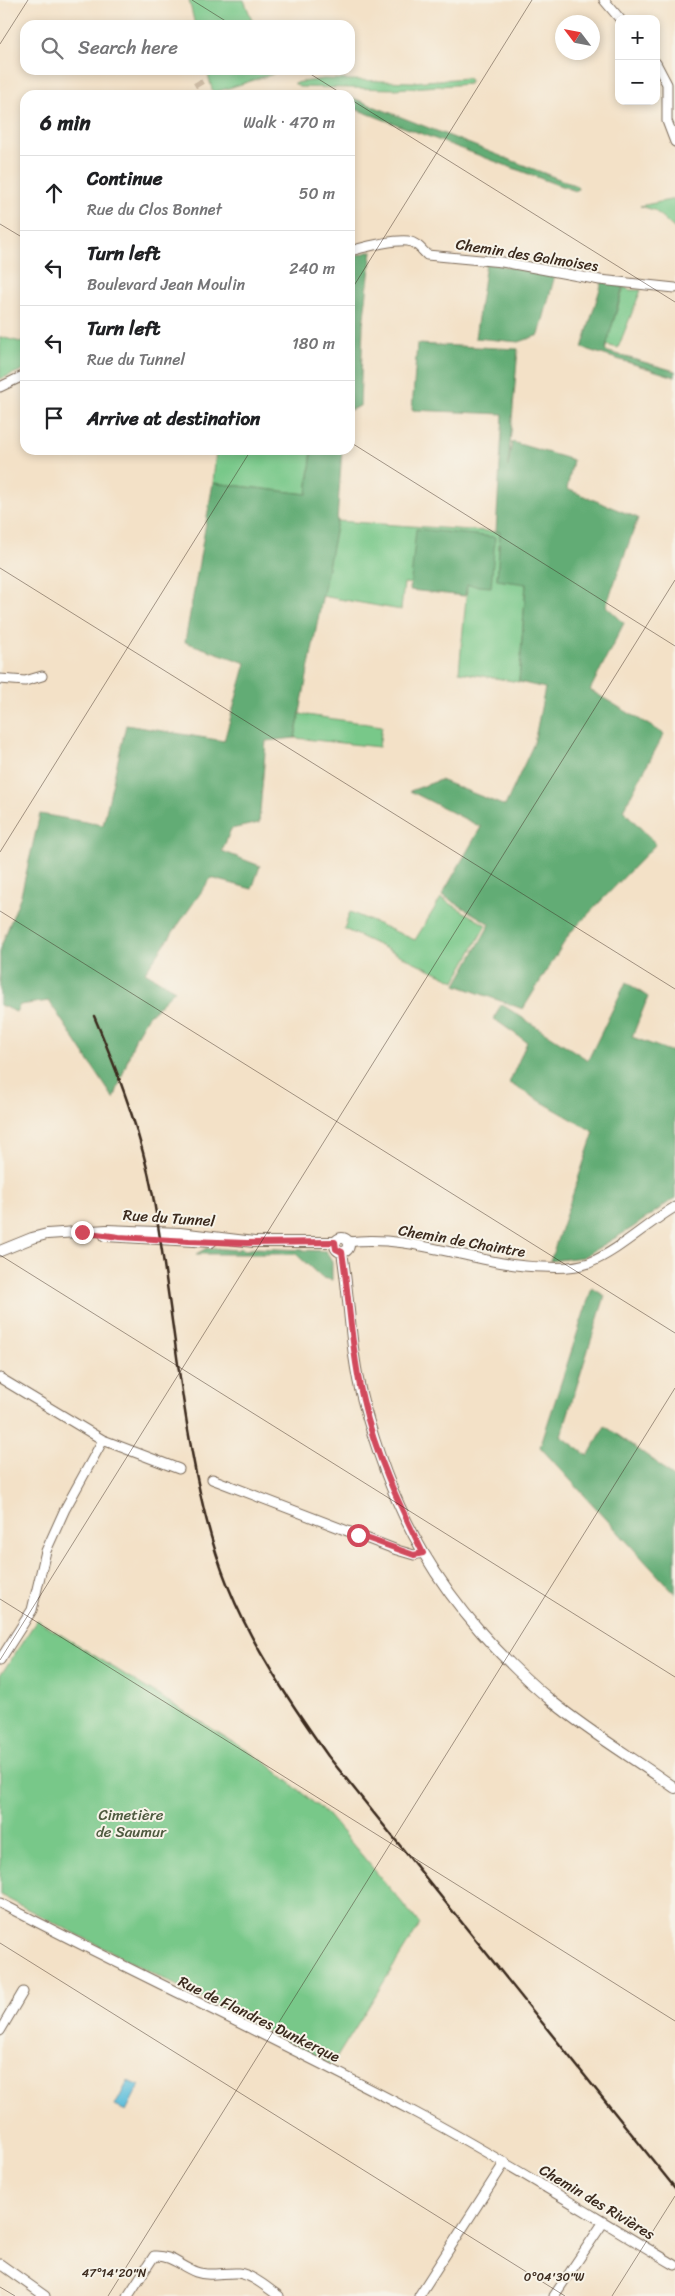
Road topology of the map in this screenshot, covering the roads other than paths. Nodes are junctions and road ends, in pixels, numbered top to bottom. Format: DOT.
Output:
graph roads {
  1 [pos="604,0"];
  2 [pos="617,15"];
  3 [pos="660,71"];
  4 [pos="675,142"];
  5 [pos="355,250"];
  6 [pos="675,288"];
  7 [pos="20,377"];
  8 [pos="0,387"];
  9 [pos="42,676"];
  10 [pos="0,679"];
  11 [pos="675,1207"];
  12 [pos="335,1242"];
  13 [pos="348,1242"];
  14 [pos="0,1251"];
  15 [pos="342,1252"];
  16 [pos="0,1378"];
  17 [pos="103,1440"];
  18 [pos="179,1469"];
  19 [pos="212,1480"];
  20 [pos="423,1553"];
  21 [pos="0,1660"];
  22 [pos="675,1788"];
  23 [pos="0,1903"];
  24 [pos="23,1992"];
  25 [pos="0,2031"];
  26 [pos="505,2162"];
  27 [pos="603,2223"];
  28 [pos="0,2264"];
  29 [pos="675,2265"];
  30 [pos="131,2295"];
  31 [pos="45,2296"];
  32 [pos="278,2296"];
  33 [pos="419,2296"];
  34 [pos="554,2296"];
  1 -- 2 [label="street"];
  3 -- 4 [label="street"];
  5 -- 6 [label="street, Chemin des Galmoises"];
  7 -- 8 [label="street"];
  9 -- 10 [label="street"];
  11 -- 13 [label="street, Chemin de Chaintre"];
  12 -- 13 [label="street"];
  12 -- 14 [label="street, Rue du Tunnel"];
  12 -- 15 [label="street"];
  13 -- 15 [label="street"];
  15 -- 20 [label="street"];
  16 -- 17 [label="street"];
  17 -- 18 [label="street"];
  17 -- 21 [label="street"];
  19 -- 20 [label="street"];
  20 -- 22 [label="street"];
  23 -- 26 [label="street, Rue de Flandres Dunkerque"];
  24 -- 25 [label="street"];
  26 -- 27 [label="street, Chemin des Rivières"];
  26 -- 33 [label="street"];
  27 -- 29 [label="street, Chemin des Rivières"];
  27 -- 34 [label="street"];
  28 -- 31 [label="street"];
  30 -- 32 [label="street"];
}
